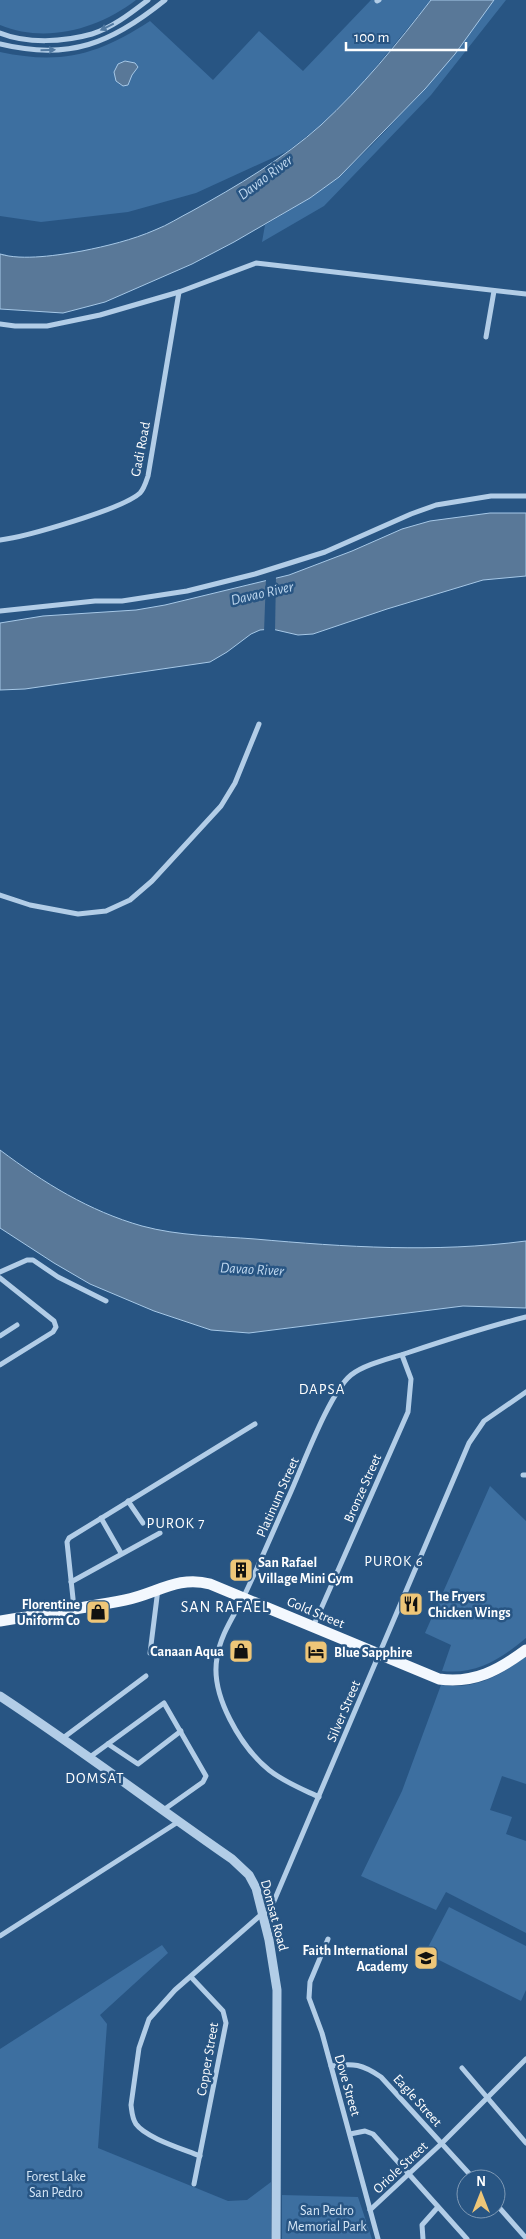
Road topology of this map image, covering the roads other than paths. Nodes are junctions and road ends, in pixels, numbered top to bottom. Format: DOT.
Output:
graph roads {
  1 [pos="148,0"];
  2 [pos="165,0"];
  3 [pos="0,33"];
  4 [pos="0,44"];
  5 [pos="494,291"];
  6 [pos="179,292"];
  7 [pos="526,294"];
  8 [pos="0,324"];
  9 [pos="486,337"];
  10 [pos="526,496"];
  11 [pos="0,540"];
  12 [pos="0,611"];
  13 [pos="259,724"];
  14 [pos="0,895"];
  15 [pos="0,1272"];
  16 [pos="0,1278"];
  17 [pos="106,1301"];
  18 [pos="526,1317"];
  19 [pos="18,1325"];
  20 [pos="0,1336"];
  21 [pos="402,1355"];
  22 [pos="0,1365"];
  23 [pos="526,1392"];
  24 [pos="255,1424"];
  25 [pos="128,1501"];
  26 [pos="101,1518"];
  27 [pos="143,1523"];
  28 [pos="160,1533"];
  29 [pos="121,1553"];
  30 [pos="71,1582"];
  31 [pos="158,1589"];
  32 [pos="243,1598"];
  33 [pos="74,1608"];
  34 [pos="0,1621"];
  35 [pos="313,1627"];
  36 [pos="526,1650"];
  37 [pos="150,1654"];
  38 [pos="378,1655"];
  39 [pos="146,1676"];
  40 [pos="0,1696"];
  41 [pos="181,1731"];
  42 [pos="63,1738"];
  43 [pos="108,1744"];
  44 [pos="90,1757"];
  45 [pos="319,1797"];
  46 [pos="162,1811"];
  47 [pos="178,1822"];
  48 [pos="263,1914"];
  49 [pos="0,1936"];
  50 [pos="328,1939"];
  51 [pos="191,1977"];
  52 [pos="526,2059"];
  53 [pos="331,2066"];
  54 [pos="462,2068"];
  55 [pos="488,2098"];
  56 [pos="350,2134"];
  57 [pos="442,2143"];
  58 [pos="526,2143"];
  59 [pos="200,2156"];
  60 [pos="465,2169"];
  61 [pos="410,2174"];
  62 [pos="194,2184"];
  63 [pos="438,2207"];
  64 [pos="370,2210"];
  65 [pos="506,2215"];
  66 [pos="526,2238"];
  67 [pos="276,2239"];
  68 [pos="378,2239"];
  69 [pos="423,2239"];
  70 [pos="467,2239"];
  1 -- 3 [label="street, one-way"];
  4 -- 2 [label="street, one-way"];
  5 -- 6 [label="street"];
  5 -- 7 [label="street"];
  5 -- 9 [label="street"];
  6 -- 8 [label="street"];
  6 -- 11 [label="street, Gadi Road"];
  10 -- 12 [label="street"];
  13 -- 14 [label="street"];
  15 -- 17 [label="street"];
  16 -- 22 [label="street"];
  18 -- 21 [label="street, Platinum Street"];
  19 -- 20 [label="street"];
  21 -- 32 [label="street, Platinum Street"];
  21 -- 35 [label="street, Bronze Street"];
  23 -- 38 [label="street, Silver Street"];
  24 -- 25 [label="street"];
  25 -- 26 [label="street"];
  25 -- 27 [label="street"];
  26 -- 29 [label="street"];
  26 -- 30 [label="street"];
  28 -- 29 [label="street"];
  29 -- 30 [label="street"];
  30 -- 33 [label="street"];
  31 -- 32 [label="main road, Gold Street"];
  31 -- 33 [label="main road, Gold Street"];
  31 -- 37 [label="street"];
  32 -- 35 [label="main road, Gold Street"];
  32 -- 45 [label="street, Platinum Street"];
  33 -- 34 [label="main road, Gold Street"];
  35 -- 38 [label="main road, Gold Street"];
  36 -- 38 [label="main road, Gold Street"];
  38 -- 45 [label="street, Silver Street"];
  39 -- 42 [label="street"];
  40 -- 42 [label="street, Domsat Road"];
  41 -- 43 [label="street"];
  41 -- 43 [label="street"];
  41 -- 46 [label="street"];
  42 -- 44 [label="street, Domsat Road"];
  43 -- 44 [label="street"];
  44 -- 46 [label="street, Domsat Road"];
  45 -- 48 [label="street, Silver Street"];
  46 -- 47 [label="street, Domsat Road"];
  47 -- 48 [label="street, Domsat Road"];
  47 -- 49 [label="street"];
  48 -- 51 [label="street, Silver Street"];
  48 -- 67 [label="street, Domsat Road"];
  50 -- 53 [label="street, Dove Street"];
  51 -- 59 [label="street, Copper Street"];
  51 -- 59 [label="street"];
  52 -- 55 [label="street, Oriole Street"];
  53 -- 56 [label="street, Dove Street"];
  53 -- 57 [label="street, Eagle Street"];
  54 -- 55 [label="street"];
  55 -- 57 [label="street, Oriole Street"];
  55 -- 58 [label="street"];
  56 -- 61 [label="street"];
  56 -- 64 [label="street, Dove Street"];
  57 -- 60 [label="street, Eagle Street"];
  57 -- 61 [label="street, Oriole Street"];
  59 -- 62 [label="street, Copper Street"];
  61 -- 63 [label="street"];
  61 -- 64 [label="street, Oriole Street"];
  63 -- 69 [label="street"];
  63 -- 70 [label="street"];
  64 -- 68 [label="street, Dove Street"];
  65 -- 66 [label="street"];
}
